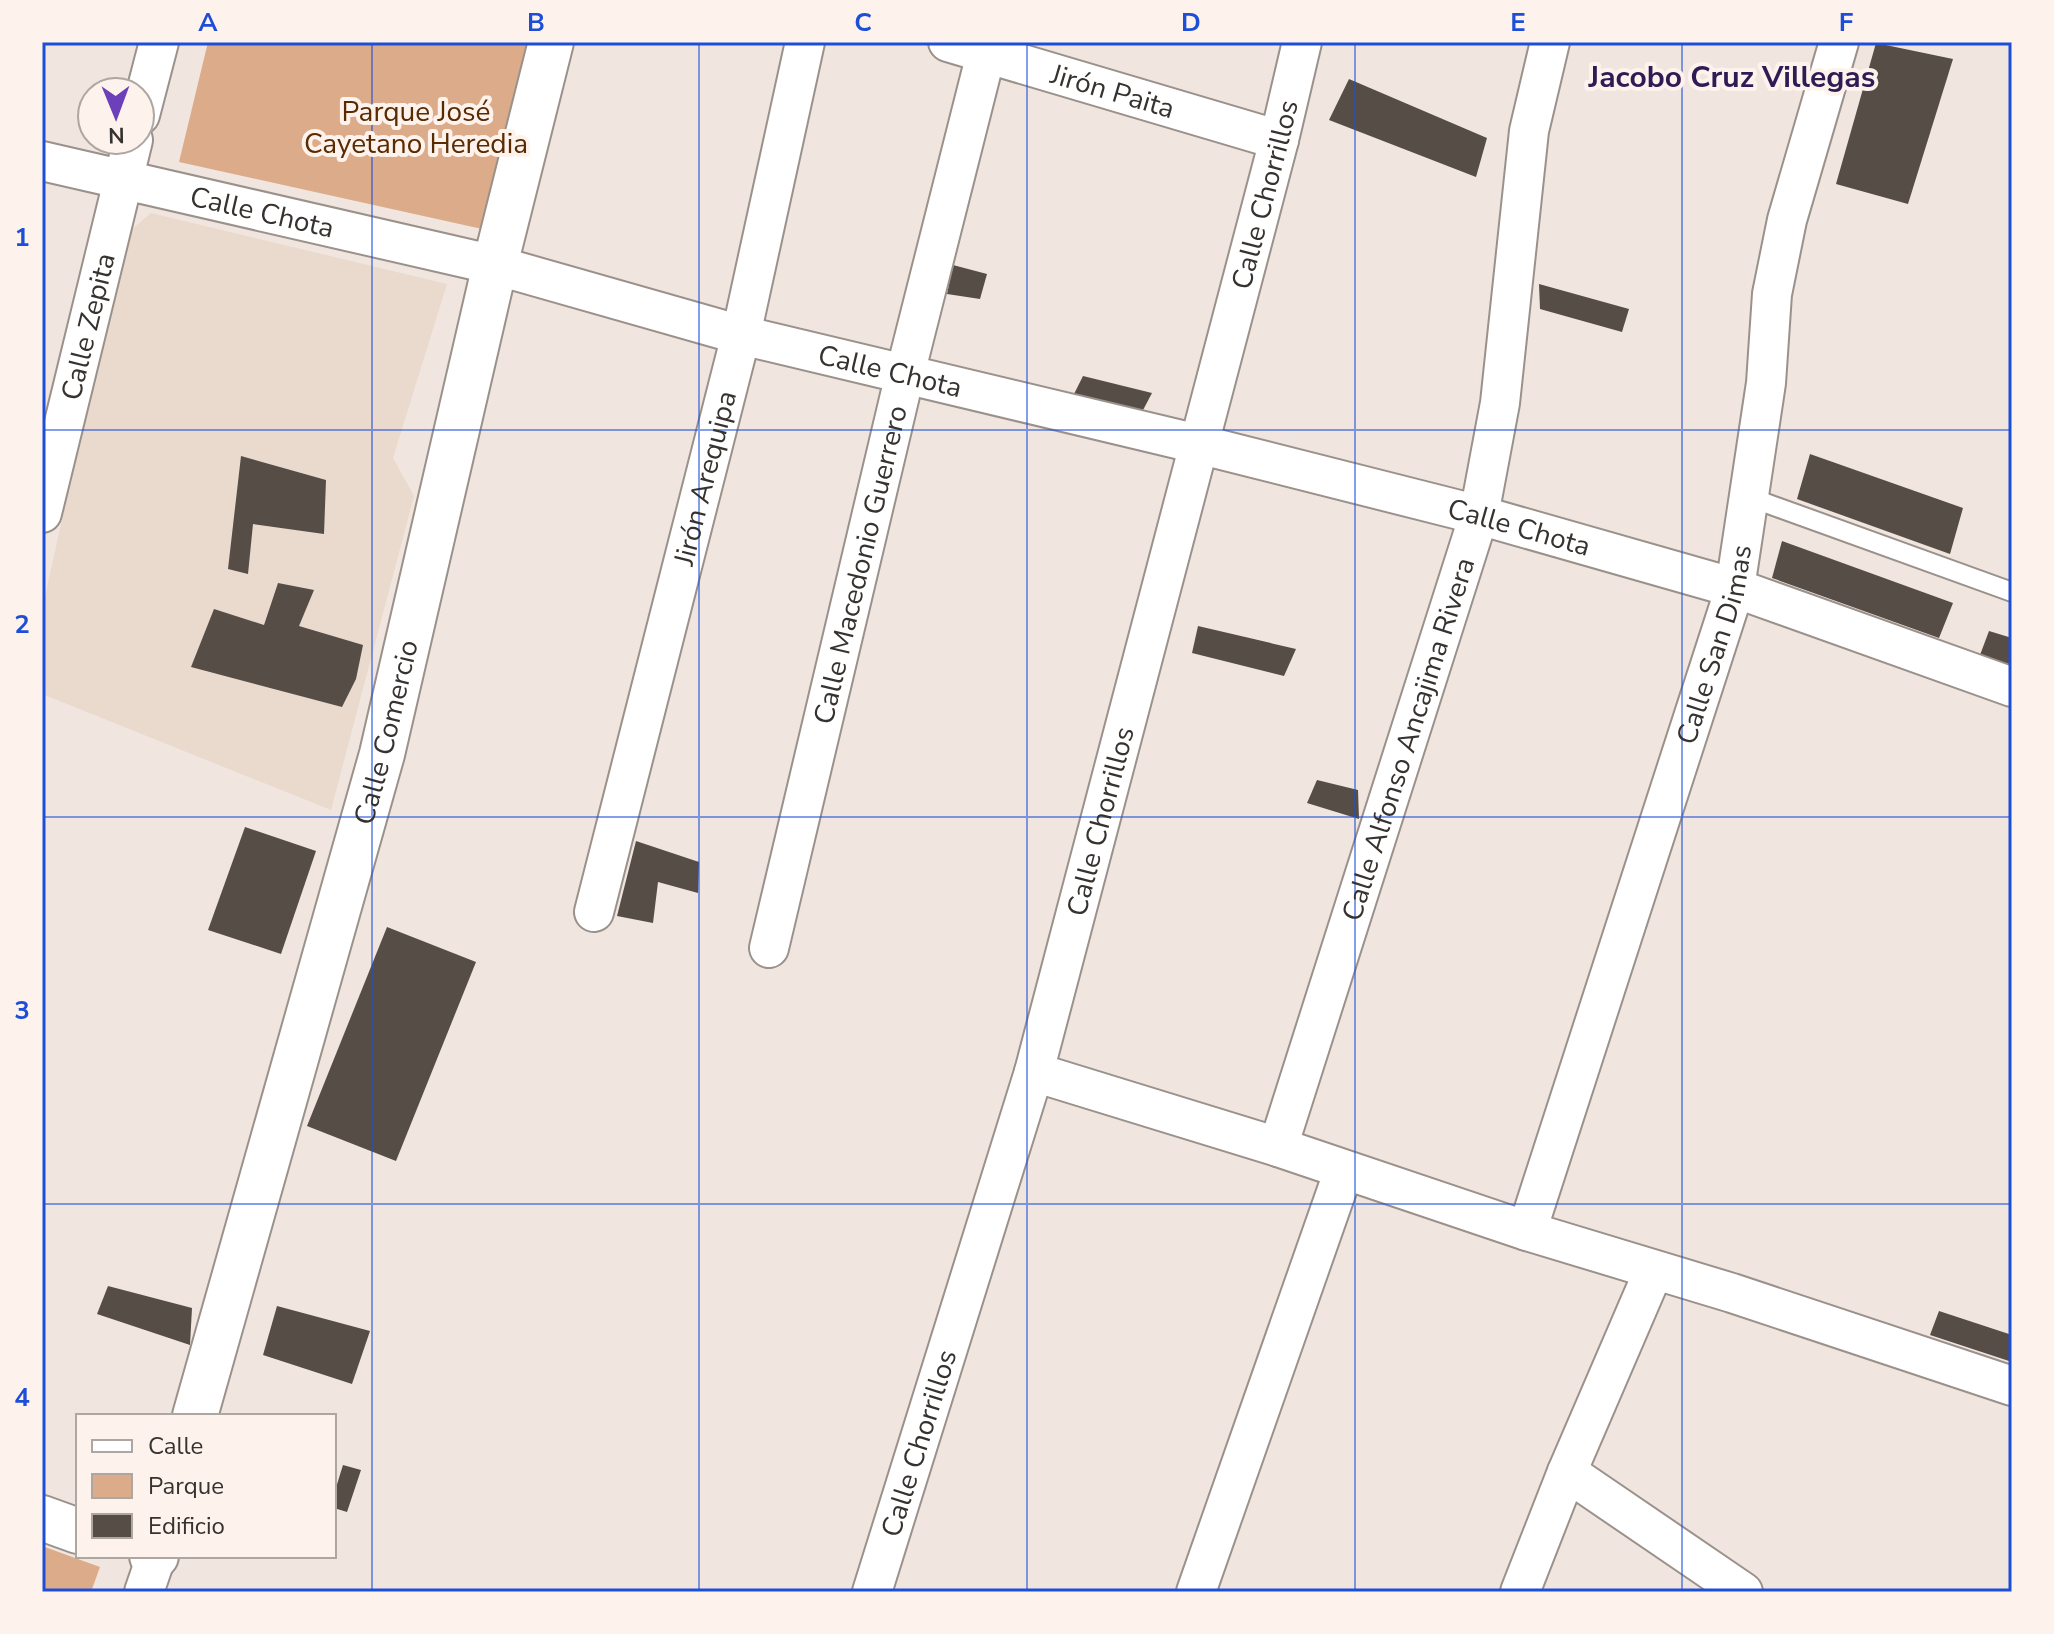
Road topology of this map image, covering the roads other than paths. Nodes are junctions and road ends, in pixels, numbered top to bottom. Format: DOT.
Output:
graph roads {
  1 [pos="159,42"];
  2 [pos="551,42"];
  3 [pos="805,42"];
  4 [pos="948,42"];
  5 [pos="1302,42"];
  6 [pos="1550,42"];
  7 [pos="1839,42"];
  8 [pos="988,47"];
  9 [pos="150,76"];
  10 [pos="1279,140"];
  11 [pos="129,156"];
  12 [pos="42,161"];
  13 [pos="123,179"];
  14 [pos="495,265"];
  15 [pos="741,335"];
  16 [pos="905,374"];
  17 [pos="1198,444"];
  18 [pos="1749,497"];
  19 [pos="42,513"];
  20 [pos="1479,515"];
  21 [pos="1735,588"];
  22 [pos="2012,592"];
  23 [pos="2012,687"];
  24 [pos="594,912"];
  25 [pos="769,948"];
  26 [pos="1034,1072"];
  27 [pos="1278,1147"];
  28 [pos="1344,1170"];
  29 [pos="1527,1231"];
  30 [pos="1654,1270"];
  31 [pos="2012,1386"];
  32 [pos="196,1414"];
  33 [pos="1567,1472"];
  34 [pos="42,1518"];
  35 [pos="76,1530"];
  36 [pos="872,1592"];
  37 [pos="1196,1592"];
  38 [pos="1520,1592"];
  39 [pos="1743,1592"];
  1 -- 9 [label="street"];
  2 -- 14 [label="street, Calle Comercio"];
  3 -- 15 [label="street, Jirón Arequipa"];
  4 -- 8 [label="street, Jirón Paita"];
  5 -- 10 [label="street, Calle Chorrillos"];
  6 -- 20 [label="street, Calle Alfonso Ancajima Rivera"];
  7 -- 18 [label="street, Calle San Dimas"];
  8 -- 10 [label="street, Jirón Paita"];
  8 -- 16 [label="street, Calle Macedonio Guerrero"];
  10 -- 17 [label="street, Calle Chorrillos"];
  11 -- 13 [label="street, Calle Zepita"];
  12 -- 13 [label="street, Calle Chota"];
  13 -- 14 [label="street, Calle Chota"];
  13 -- 19 [label="street, Calle Zepita"];
  14 -- 15 [label="street, Calle Chota"];
  14 -- 32 [label="street, Calle Comercio"];
  15 -- 16 [label="street, Calle Chota"];
  15 -- 24 [label="street, Jirón Arequipa"];
  16 -- 17 [label="street, Calle Chota"];
  16 -- 25 [label="street, Calle Macedonio Guerrero"];
  17 -- 20 [label="street, Calle Chota"];
  17 -- 26 [label="street, Calle Chorrillos"];
  18 -- 21 [label="street, Calle San Dimas"];
  18 -- 22 [label="lane"];
  20 -- 21 [label="street, Calle Chota"];
  20 -- 27 [label="street, Calle Alfonso Ancajima Rivera"];
  21 -- 23 [label="street, Calle Chota"];
  21 -- 29 [label="street, Calle San Dimas"];
  26 -- 27 [label="street"];
  26 -- 36 [label="street, Calle Chorrillos"];
  27 -- 28 [label="street"];
  28 -- 29 [label="street"];
  28 -- 37 [label="street"];
  29 -- 30 [label="street"];
  30 -- 31 [label="street"];
  30 -- 33 [label="street"];
  33 -- 38 [label="street"];
  33 -- 39 [label="street"];
  34 -- 35 [label="street"];
}
